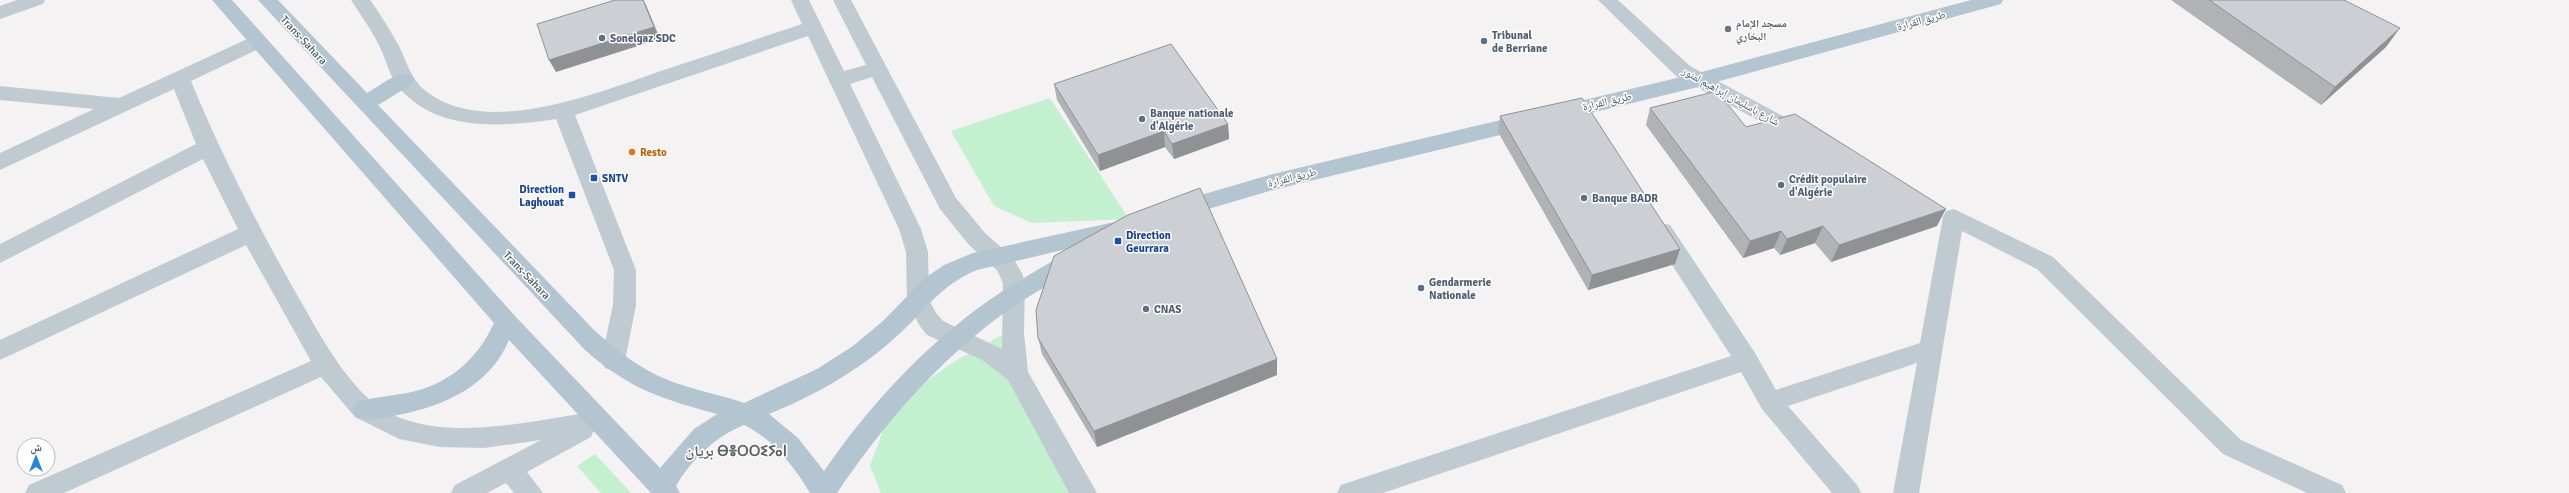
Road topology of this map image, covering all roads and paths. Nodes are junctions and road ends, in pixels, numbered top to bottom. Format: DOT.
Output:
graph roads {
  1 [pos="36,0"];
  2 [pos="221,0"];
  3 [pos="267,0"];
  4 [pos="360,0"];
  5 [pos="800,0"];
  6 [pos="842,0"];
  7 [pos="1607,0"];
  8 [pos="1994,0"];
  9 [pos="0,12"];
  10 [pos="812,27"];
  11 [pos="256,42"];
  12 [pos="878,68"];
  13 [pos="180,79"];
  14 [pos="404,80"];
  15 [pos="839,80"];
  16 [pos="1698,80"];
  17 [pos="0,93"];
  18 [pos="123,104"];
  19 [pos="365,104"];
  20 [pos="1581,108"];
  21 [pos="564,111"];
  22 [pos="1594,128"];
  23 [pos="1816,142"];
  24 [pos="208,147"];
  25 [pos="0,162"];
  26 [pos="1651,214"];
  27 [pos="1157,217"];
  28 [pos="251,233"];
  29 [pos="0,254"];
  30 [pos="996,256"];
  31 [pos="1014,294"];
  32 [pos="918,300"];
  33 [pos="506,321"];
  34 [pos="957,338"];
  35 [pos="1931,349"];
  36 [pos="0,351"];
  37 [pos="1747,360"];
  38 [pos="613,362"];
  39 [pos="325,365"];
  40 [pos="1016,373"];
  41 [pos="1770,402"];
  42 [pos="364,410"];
  43 [pos="742,413"];
  44 [pos="599,421"];
  45 [pos="509,469"];
  46 [pos="665,490"];
  47 [pos="38,493"];
  48 [pos="464,493"];
  49 [pos="530,493"];
  50 [pos="823,493"];
  51 [pos="1084,493"];
  52 [pos="1350,493"];
  53 [pos="1848,493"];
  54 [pos="1906,493"];
  55 [pos="2333,493"];
  1 -- 9 [label="street"];
  2 -- 11 [label="main road"];
  3 -- 19 [label="main road, Trans-Sahara"];
  4 -- 14 [label="street"];
  5 -- 10 [label="street"];
  6 -- 12 [label="street"];
  7 -- 16 [label="street, شارع باسليمان إبراهيم لمنور"];
  8 -- 16 [label="main road, طريق القرارة"];
  10 -- 15 [label="street"];
  10 -- 21 [label="street"];
  11 -- 13 [label="street"];
  11 -- 33 [label="main road"];
  12 -- 15 [label="street"];
  12 -- 30 [label="street"];
  13 -- 18 [label="street"];
  13 -- 24 [label="street"];
  14 -- 19 [label="main road"];
  14 -- 21 [label="street"];
  15 -- 32 [label="street"];
  16 -- 20 [label="main road, طريق القرارة"];
  16 -- 23 [label="street, شارع باسليمان إبراهيم لمنور"];
  17 -- 18 [label="street"];
  18 -- 25 [label="street"];
  19 -- 38 [label="main road, Trans-Sahara"];
  20 -- 22 [label="street"];
  20 -- 27 [label="main road, طريق القرارة"];
  21 -- 38 [label="street"];
  24 -- 28 [label="street"];
  24 -- 29 [label="street"];
  26 -- 37 [label="street"];
  28 -- 36 [label="street"];
  28 -- 39 [label="street"];
  30 -- 31 [label="street"];
  30 -- 31 [label="main road"];
  30 -- 32 [label="main road"];
  31 -- 34 [label="main road"];
  31 -- 40 [label="street"];
  32 -- 34 [label="street"];
  32 -- 43 [label="main road"];
  33 -- 42 [label="main road"];
  33 -- 44 [label="main road"];
  34 -- 40 [label="street"];
  34 -- 50 [label="main road"];
  35 -- 41 [label="street"];
  35 -- 54 [label="street"];
  35 -- 55 [label="street"];
  37 -- 41 [label="street"];
  37 -- 52 [label="street"];
  38 -- 43 [label="main road, Trans-Sahara"];
  39 -- 42 [label="street"];
  39 -- 47 [label="street"];
  40 -- 51 [label="street"];
  41 -- 53 [label="street"];
  42 -- 44 [label="street"];
  43 -- 46 [label="main road"];
  43 -- 50 [label="main road, Trans-Sahara"];
  44 -- 45 [label="street"];
  44 -- 46 [label="main road"];
  45 -- 48 [label="street"];
  45 -- 49 [label="street"];
}
